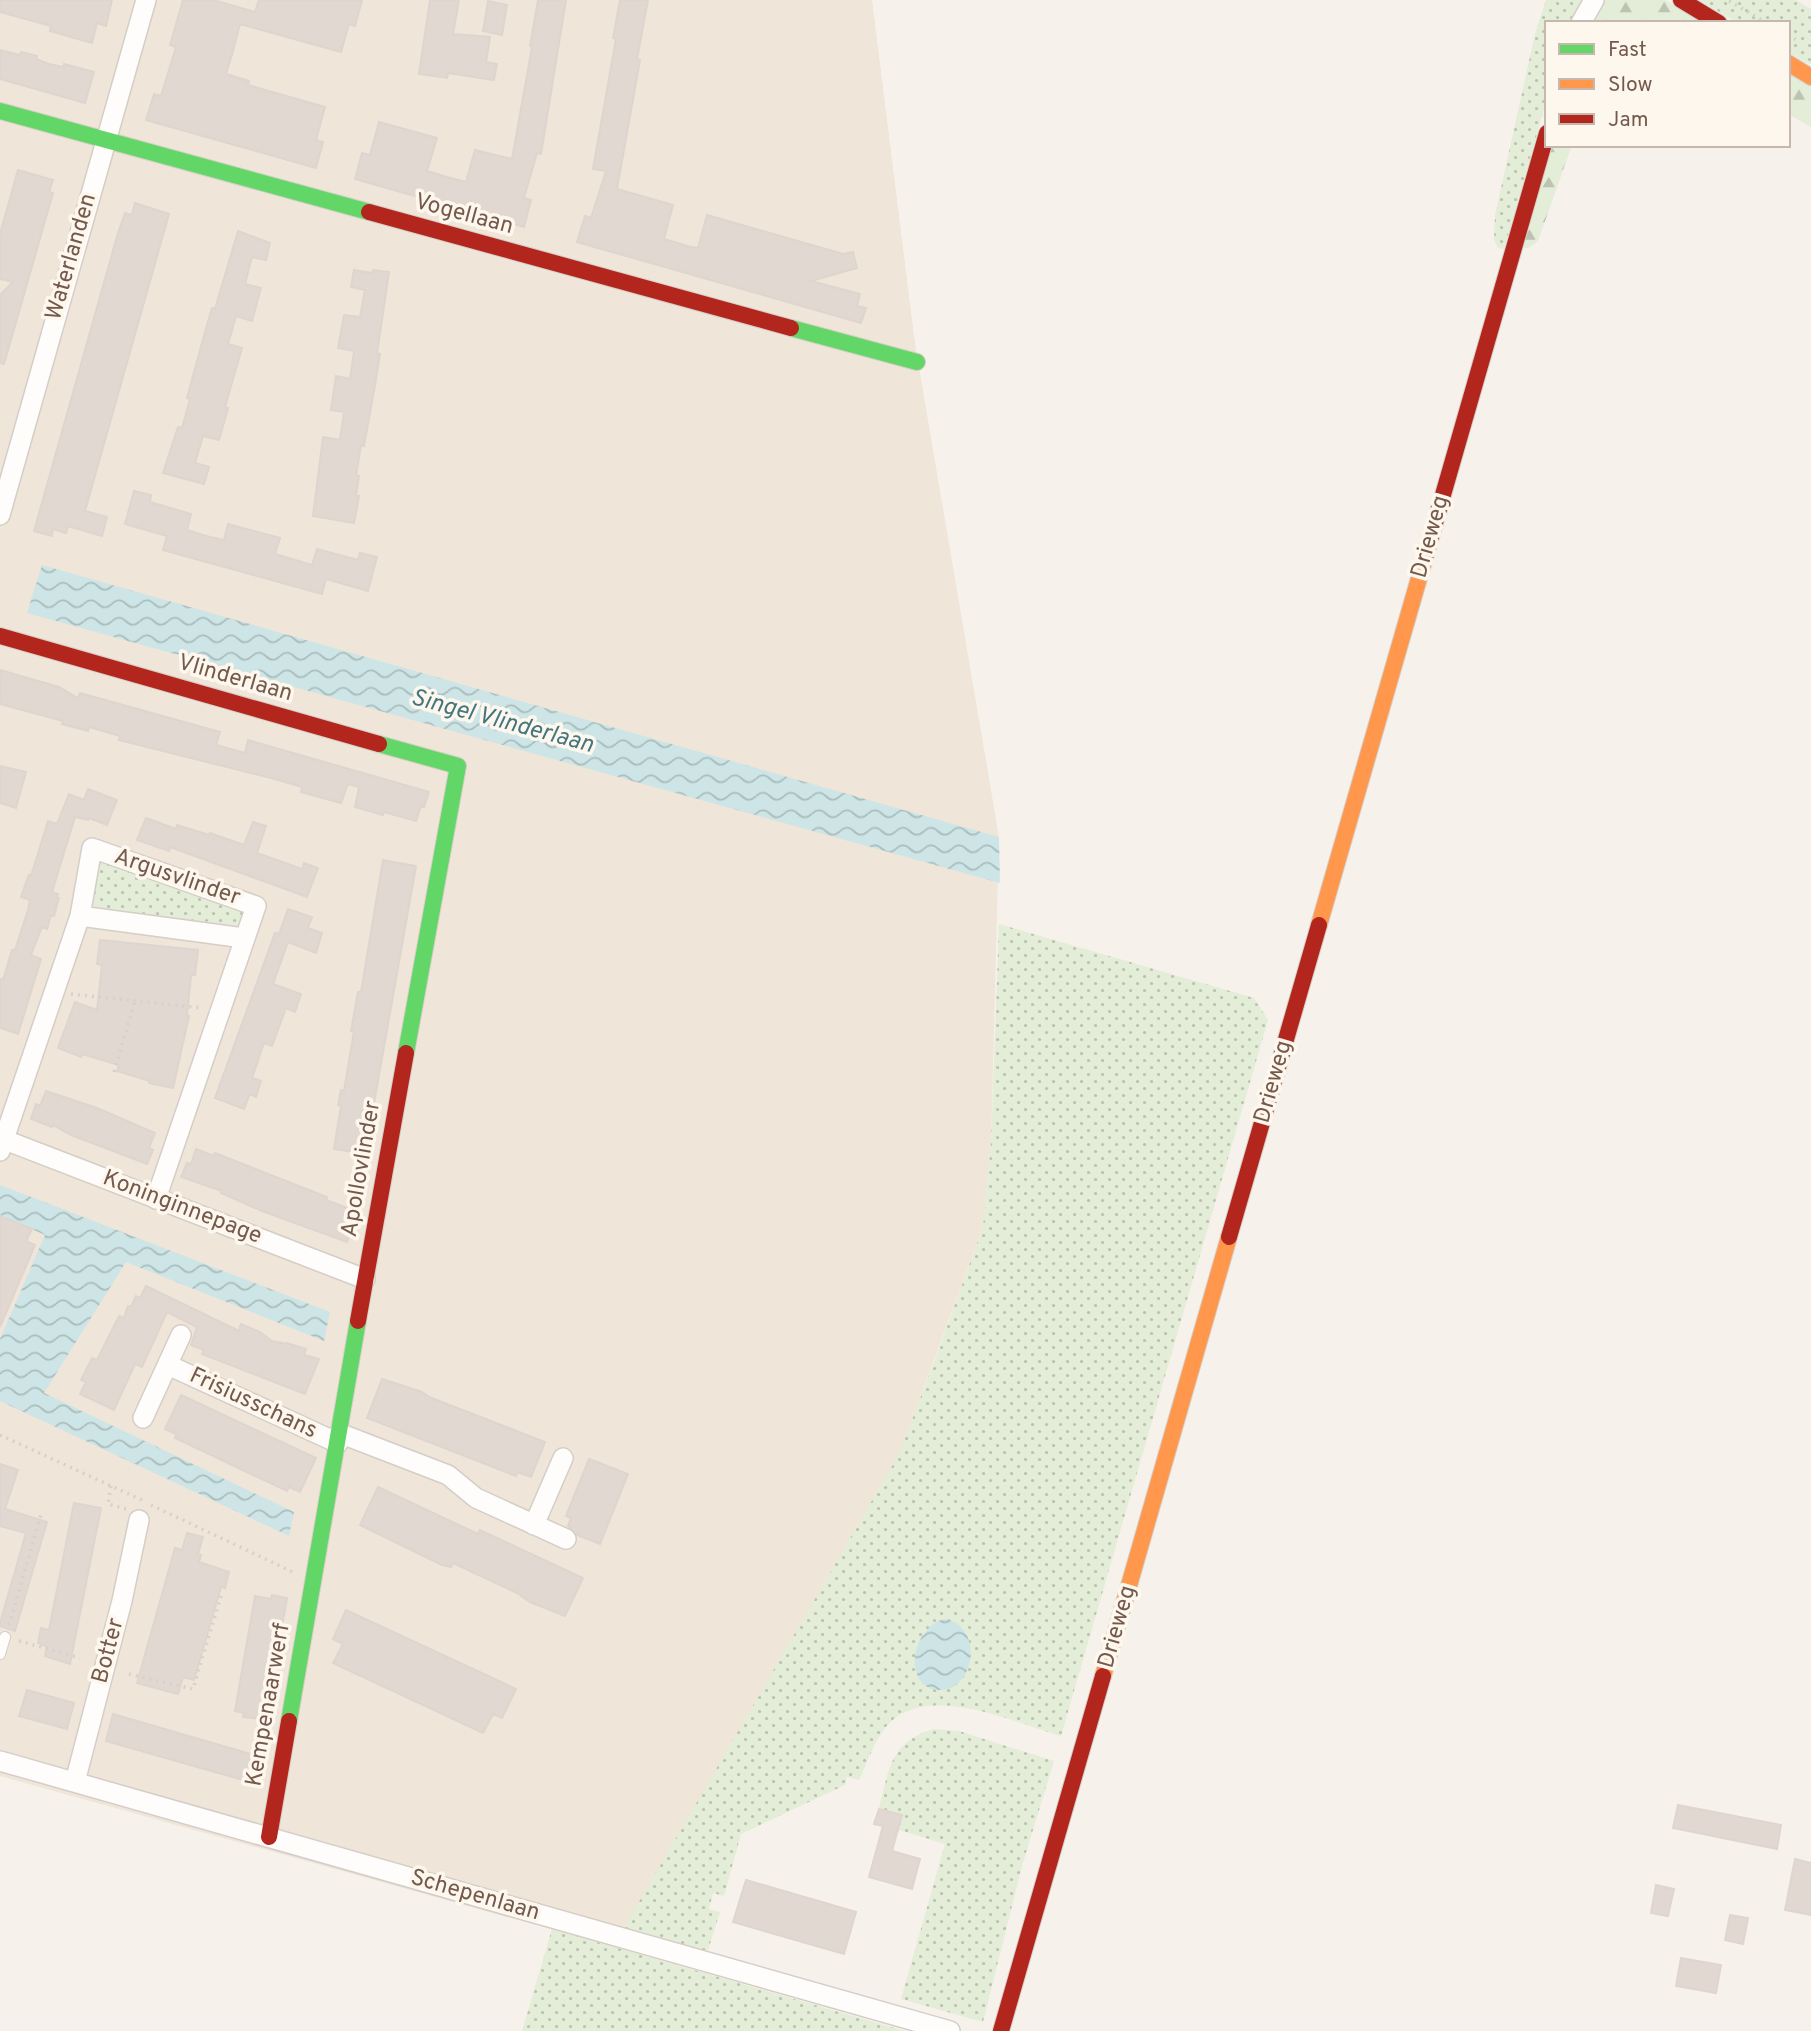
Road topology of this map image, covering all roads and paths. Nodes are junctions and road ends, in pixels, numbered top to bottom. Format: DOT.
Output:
graph roads {
  1 [pos="146,0"];
  2 [pos="1594,0"];
  3 [pos="1681,0"];
  4 [pos="1727,0"];
  5 [pos="1582,21"];
  6 [pos="1716,21"];
  7 [pos="1764,21"];
  8 [pos="1790,65"];
  9 [pos="1811,77"];
  10 [pos="0,111"];
  11 [pos="105,140"];
  12 [pos="1545,141"];
  13 [pos="917,362"];
  14 [pos="0,515"];
  15 [pos="0,636"];
  16 [pos="458,766"];
  17 [pos="80,916"];
  18 [pos="244,938"];
  19 [pos="55,992"];
  20 [pos="135,1001"];
  21 [pos="220,1010"];
  22 [pos="114,1072"];
  23 [pos="2,1143"];
  24 [pos="156,1199"];
  25 [pos="365,1279"];
  26 [pos="181,1335"];
  27 [pos="168,1365"];
  28 [pos="143,1418"];
  29 [pos="0,1435"];
  30 [pos="339,1438"];
  31 [pos="563,1458"];
  32 [pos="111,1486"];
  33 [pos="41,1515"];
  34 [pos="139,1520"];
  35 [pos="534,1525"];
  36 [pos="566,1539"];
  37 [pos="313,1581"];
  38 [pos="221,1596"];
  39 [pos="5,1637"];
  40 [pos="0,1654"];
  41 [pos="80,1658"];
  42 [pos="129,1674"];
  43 [pos="0,1761"];
  44 [pos="75,1782"];
  45 [pos="269,1837"];
  46 [pos="950,2031"];
  47 [pos="1001,2031"];
  1 -- 11 [label="street, Waterlanden"];
  2 -- 5 [label="street"];
  3 -- 6 [label="street"];
  4 -- 7 [label="path"];
  8 -- 9 [label="street"];
  10 -- 11 [label="street, Vogellaan"];
  11 -- 13 [label="street, Vogellaan"];
  11 -- 14 [label="street, Waterlanden"];
  12 -- 47 [label="street, Drieweg"];
  15 -- 16 [label="street, Vlinderlaan"];
  16 -- 25 [label="street, Apollovlinder"];
  17 -- 18 [label="street, Argusvlinder"];
  17 -- 18 [label="street, Argusvlinder"];
  17 -- 19 [label="street, Argusvlinder"];
  18 -- 21 [label="street, Argusvlinder"];
  19 -- 20 [label="path"];
  19 -- 23 [label="street, Argusvlinder"];
  20 -- 21 [label="path"];
  20 -- 22 [label="path"];
  21 -- 24 [label="street, Argusvlinder"];
  23 -- 24 [label="street, Koninginnepage"];
  24 -- 25 [label="street, Koninginnepage"];
  25 -- 30 [label="street, Apollovlinder"];
  26 -- 27 [label="street, Frisiusschans"];
  27 -- 28 [label="street, Frisiusschans"];
  27 -- 30 [label="street, Frisiusschans"];
  29 -- 32 [label="path"];
  30 -- 35 [label="street, Frisiusschans"];
  30 -- 37 [label="street, Apollovlinder"];
  31 -- 35 [label="street"];
  32 -- 34 [label="path"];
  32 -- 37 [label="path"];
  33 -- 39 [label="path"];
  34 -- 44 [label="street, Botter"];
  35 -- 36 [label="street, Frisiusschans"];
  37 -- 45 [label="street, Kempenaarwerf"];
  38 -- 42 [label="path"];
  39 -- 40 [label="lane"];
  39 -- 41 [label="path"];
  43 -- 44 [label="street, Schepenlaan"];
  44 -- 45 [label="street, Schepenlaan"];
  45 -- 46 [label="street, Schepenlaan"];
}
